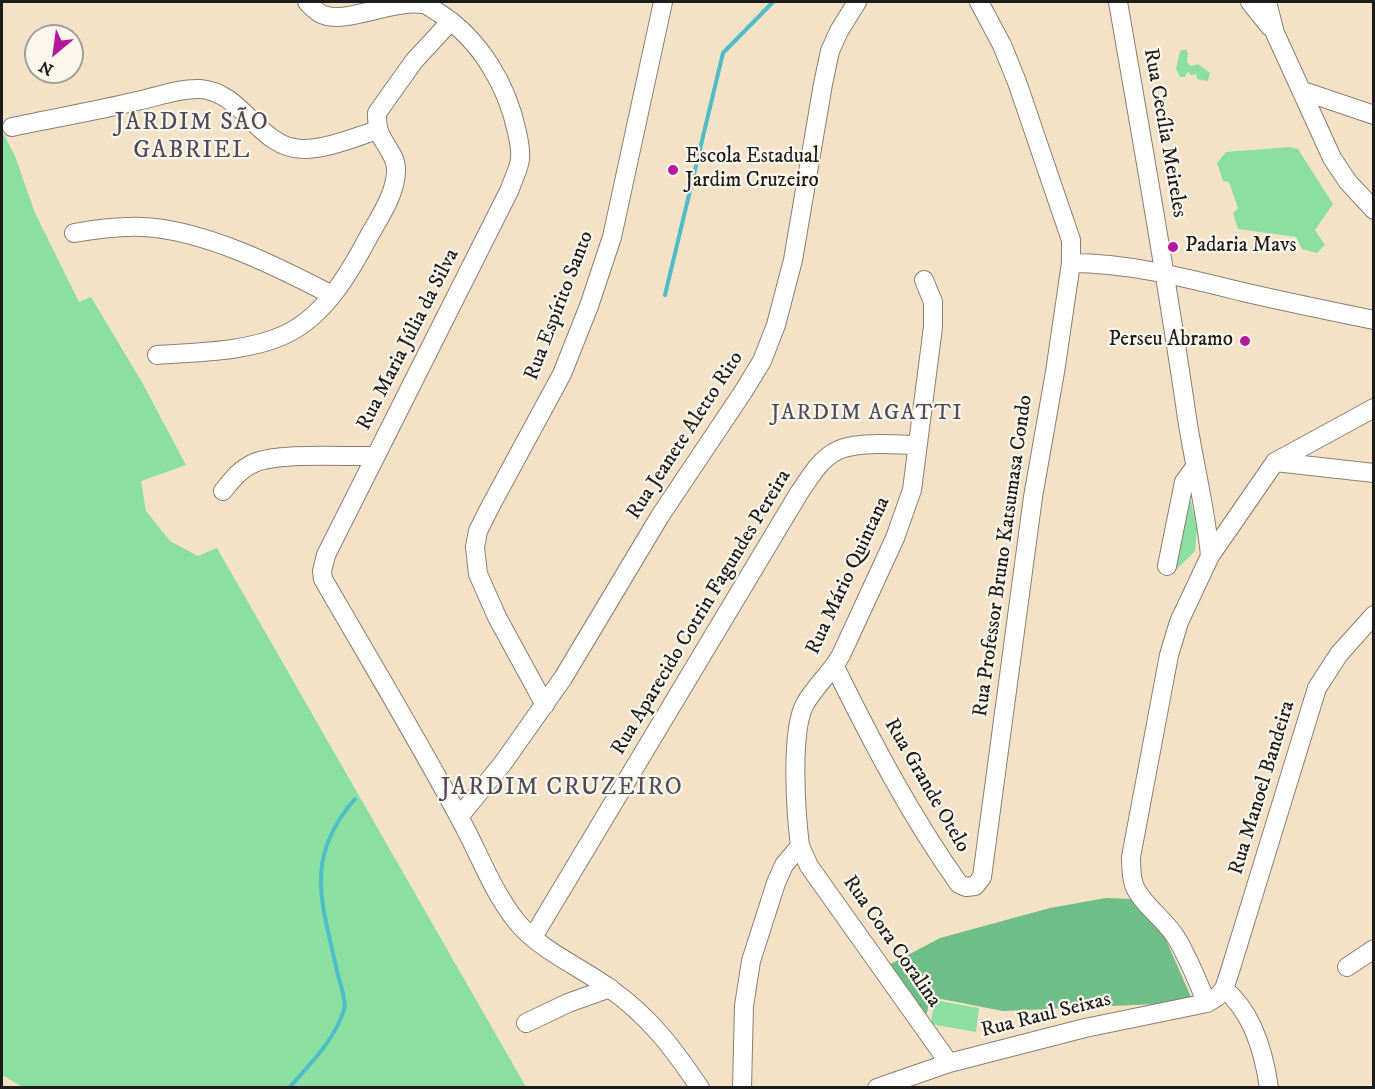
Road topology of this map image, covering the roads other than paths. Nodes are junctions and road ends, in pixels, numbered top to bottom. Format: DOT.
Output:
graph roads {
  1 [pos="307,2"];
  2 [pos="663,2"];
  3 [pos="857,2"];
  4 [pos="979,2"];
  5 [pos="1118,2"];
  6 [pos="1250,2"];
  7 [pos="1267,2"];
  8 [pos="451,21"];
  9 [pos="1275,33"];
  10 [pos="1303,91"];
  11 [pos="1374,115"];
  12 [pos="377,122"];
  13 [pos="12,126"];
  14 [pos="1374,210"];
  15 [pos="74,233"];
  16 [pos="1071,263"];
  17 [pos="1166,273"];
  18 [pos="924,280"];
  19 [pos="332,295"];
  20 [pos="1374,320"];
  21 [pos="157,355"];
  22 [pos="1374,408"];
  23 [pos="917,445"];
  24 [pos="375,456"];
  25 [pos="1275,462"];
  26 [pos="1195,467"];
  27 [pos="1374,473"];
  28 [pos="223,491"];
  29 [pos="1210,556"];
  30 [pos="1167,566"];
  31 [pos="1373,616"];
  32 [pos="835,667"];
  33 [pos="544,705"];
  34 [pos="459,817"];
  35 [pos="800,846"];
  36 [pos="985,856"];
  37 [pos="533,937"];
  38 [pos="1374,949"];
  39 [pos="1347,967"];
  40 [pos="610,988"];
  41 [pos="1224,989"];
  42 [pos="1208,1003"];
  43 [pos="526,1023"];
  44 [pos="949,1063"];
  45 [pos="700,1088"];
  46 [pos="742,1088"];
  47 [pos="877,1088"];
  48 [pos="1269,1088"];
  1 -- 8 [label="street, Rua Maria Júlia da Silva"];
  2 -- 33 [label="street, Rua Espírito Santo"];
  3 -- 33 [label="street, Rua Jeanete Aletto Rito"];
  4 -- 16 [label="street, Rua Professor Bruno Katsumasa Condo"];
  5 -- 17 [label="street, Rua Cecília Meireles"];
  6 -- 9 [label="street"];
  7 -- 9 [label="street"];
  8 -- 12 [label="street"];
  8 -- 24 [label="street, Rua Maria Júlia da Silva"];
  9 -- 10 [label="street"];
  10 -- 11 [label="street"];
  10 -- 14 [label="street"];
  12 -- 13 [label="street"];
  12 -- 19 [label="street"];
  15 -- 19 [label="street"];
  16 -- 17 [label="street"];
  16 -- 36 [label="street, Rua Professor Bruno Katsumasa Condo"];
  17 -- 20 [label="street"];
  17 -- 26 [label="street, Rua Cecília Meireles"];
  18 -- 23 [label="street, Rua Mário Quintana"];
  19 -- 21 [label="street"];
  22 -- 25 [label="street"];
  23 -- 32 [label="street, Rua Mário Quintana"];
  23 -- 37 [label="street, Rua Aparecido Cotrin Fagundes Pereira"];
  24 -- 28 [label="street"];
  24 -- 34 [label="street, Rua Maria Júlia da Silva"];
  25 -- 27 [label="street"];
  25 -- 29 [label="street"];
  26 -- 29 [label="street, Rua Cecília Meireles"];
  26 -- 30 [label="street"];
  29 -- 42 [label="street"];
  31 -- 41 [label="street, Rua Manoel Bandeira"];
  32 -- 35 [label="street, Rua Mário Quintana"];
  32 -- 36 [label="street, Rua Grande Otelo"];
  33 -- 34 [label="street, Rua Jeanete Aletto Rito"];
  34 -- 37 [label="street"];
  35 -- 44 [label="street, Rua Cora Coralina"];
  35 -- 46 [label="street"];
  37 -- 40 [label="street"];
  38 -- 39 [label="street"];
  40 -- 43 [label="street"];
  40 -- 45 [label="street"];
  41 -- 42 [label="street, Rua Raul Seixas"];
  41 -- 48 [label="street"];
  42 -- 44 [label="street, Rua Raul Seixas"];
  44 -- 47 [label="street, Rua Raul Seixas"];
}
